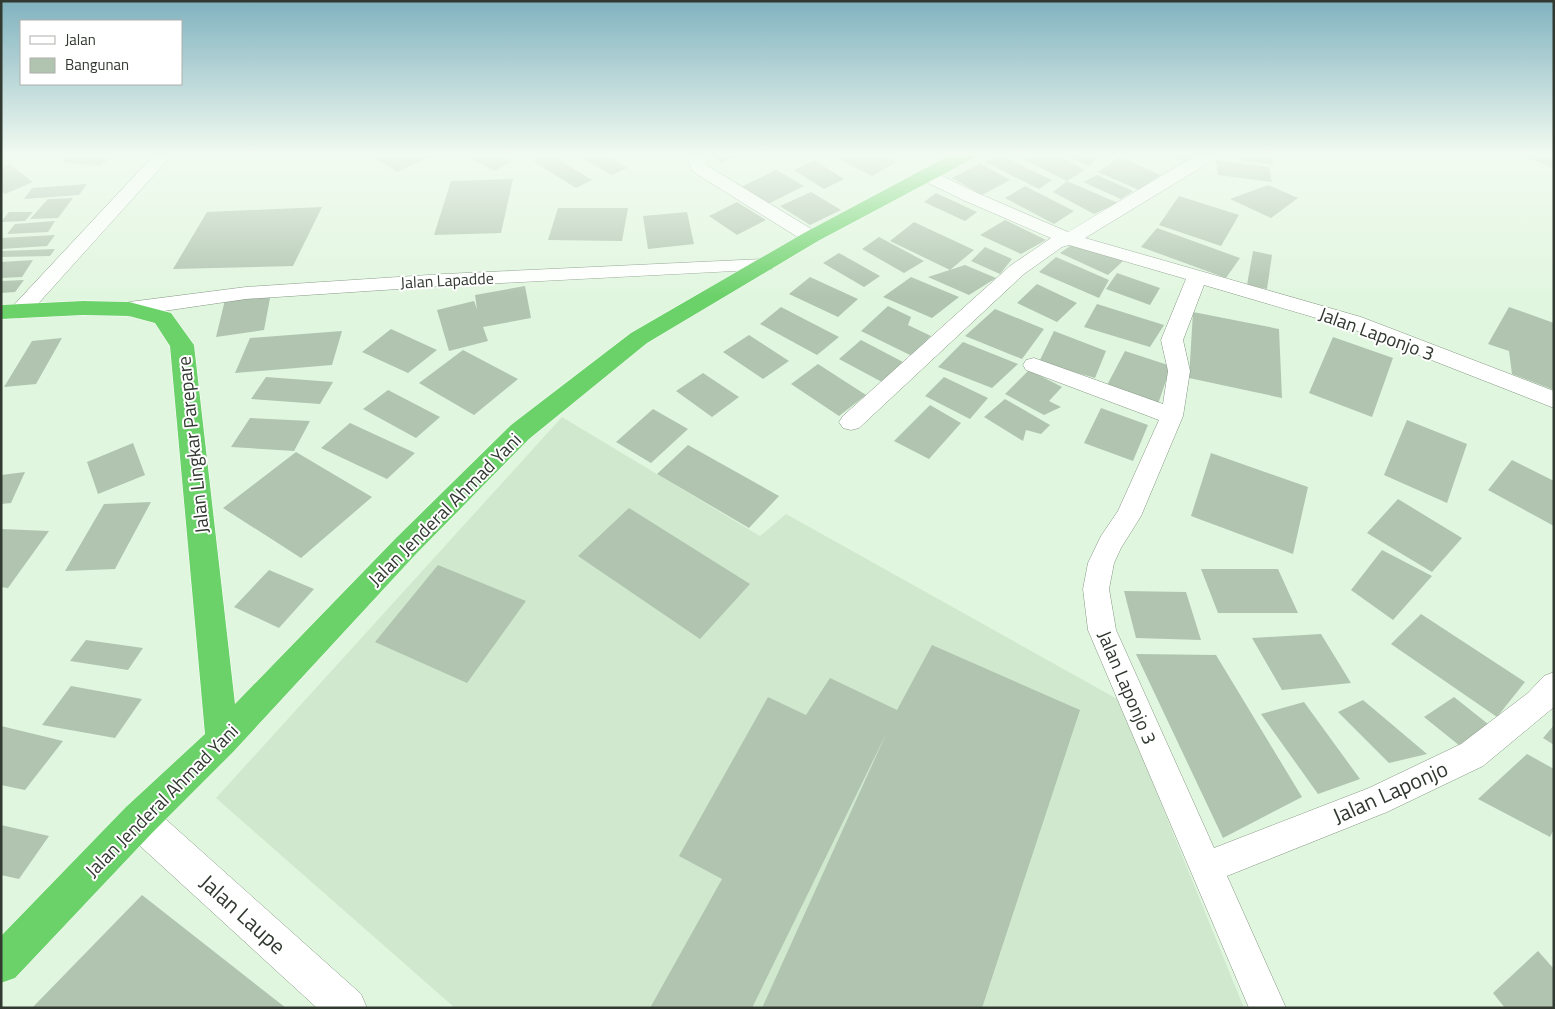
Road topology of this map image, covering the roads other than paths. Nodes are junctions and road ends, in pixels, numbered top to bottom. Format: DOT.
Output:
graph roads {
  1 [pos="118,202"];
  2 [pos="755,202"];
  3 [pos="876,202"];
  4 [pos="983,202"];
  5 [pos="1131,202"];
  6 [pos="811,237"];
  7 [pos="1069,239"];
  8 [pos="765,265"];
  9 [pos="1197,276"];
  10 [pos="130,309"];
  11 [pos="10,311"];
  12 [pos="1034,365"];
  13 [pos="1554,400"];
  14 [pos="1172,416"];
  15 [pos="851,422"];
  16 [pos="1554,685"];
  17 [pos="222,740"];
  18 [pos="139,820"];
  19 [pos="1207,867"];
  20 [pos="1,964"];
  21 [pos="347,1008"];
  22 [pos="1268,1008"];
  1 -- 11 [label="street"];
  2 -- 6 [label="street"];
  3 -- 6 [label="highway, Jalan Jenderal Ahmad Yani"];
  4 -- 7 [label="street, Jalan Laponjo 3"];
  5 -- 7 [label="street"];
  6 -- 8 [label="highway, Jalan Jenderal Ahmad Yani"];
  7 -- 9 [label="street, Jalan Laponjo 3"];
  7 -- 15 [label="street"];
  8 -- 10 [label="street, Jalan Lapadde"];
  8 -- 17 [label="highway, Jalan Jenderal Ahmad Yani"];
  9 -- 13 [label="street, Jalan Laponjo 3"];
  9 -- 14 [label="street, Jalan Laponjo 3"];
  10 -- 11 [label="highway, Jalan Lingkar Parepare"];
  10 -- 17 [label="highway, Jalan Lingkar Parepare"];
  12 -- 14 [label="street"];
  14 -- 19 [label="street, Jalan Laponjo 3"];
  16 -- 19 [label="street, Jalan Laponjo"];
  17 -- 18 [label="highway, Jalan Jenderal Ahmad Yani"];
  18 -- 20 [label="highway, Jalan Jenderal Ahmad Yani"];
  18 -- 21 [label="street, Jalan Laupe"];
  19 -- 22 [label="street, Jalan Laponjo 3"];
}
